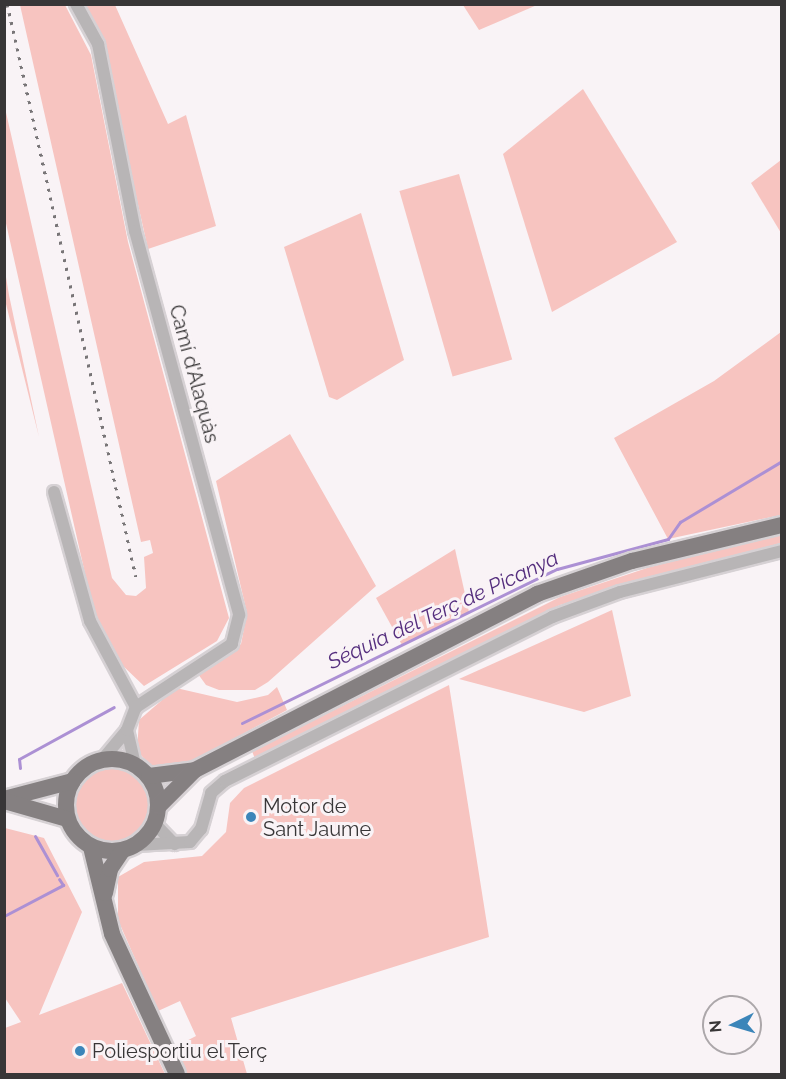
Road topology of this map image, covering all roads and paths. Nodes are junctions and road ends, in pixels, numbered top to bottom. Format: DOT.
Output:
graph roads {
  1 [pos="76,4"];
  2 [pos="54,492"];
  3 [pos="782,525"];
  4 [pos="782,551"];
  5 [pos="136,707"];
  6 [pos="128,730"];
  7 [pos="102,760"];
  8 [pos="135,765"];
  9 [pos="195,770"];
  10 [pos="149,776"];
  11 [pos="73,781"];
  12 [pos="4,800"];
  13 [pos="159,806"];
  14 [pos="67,819"];
  15 [pos="155,824"];
  16 [pos="174,844"];
  17 [pos="91,847"];
  18 [pos="129,848"];
  19 [pos="105,907"];
  20 [pos="177,1074"];
  1 -- 5 [label="street, Camí d'Alaquàs"];
  2 -- 5 [label="street"];
  3 -- 9 [label="main road"];
  4 -- 16 [label="street"];
  5 -- 6 [label="street"];
  6 -- 7 [label="street"];
  6 -- 8 [label="street"];
  7 -- 8 [label="main road"];
  7 -- 11 [label="main road"];
  8 -- 10 [label="main road"];
  9 -- 10 [label="main road"];
  9 -- 13 [label="main road"];
  10 -- 13 [label="main road"];
  11 -- 12 [label="main road"];
  11 -- 14 [label="main road"];
  12 -- 14 [label="main road"];
  13 -- 15 [label="main road"];
  14 -- 17 [label="main road"];
  15 -- 16 [label="street"];
  15 -- 18 [label="main road"];
  16 -- 18 [label="street"];
  17 -- 18 [label="main road"];
  17 -- 19 [label="main road"];
  18 -- 19 [label="main road"];
  19 -- 20 [label="main road"];
}
